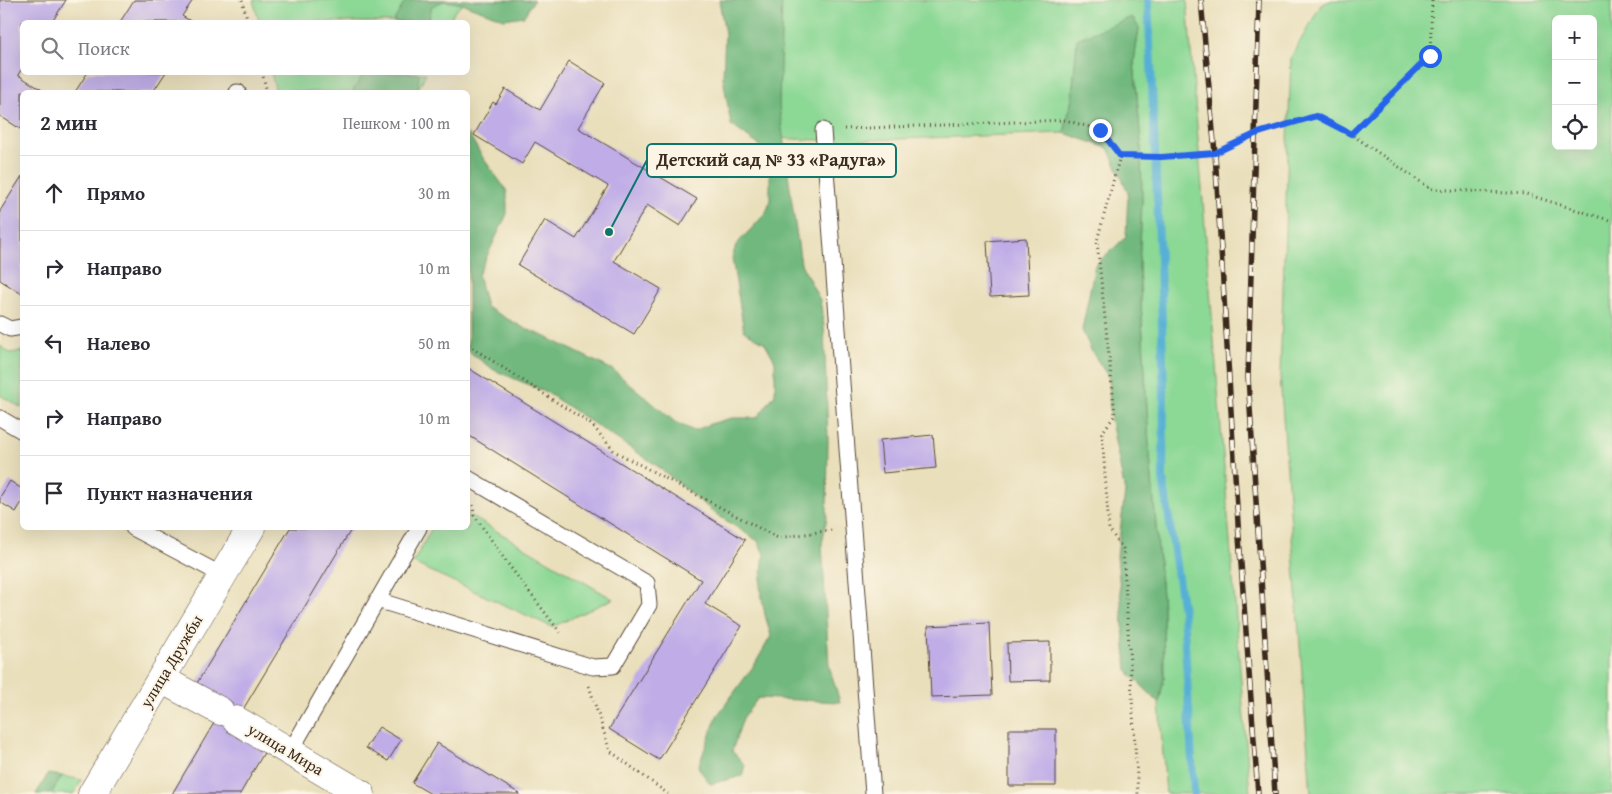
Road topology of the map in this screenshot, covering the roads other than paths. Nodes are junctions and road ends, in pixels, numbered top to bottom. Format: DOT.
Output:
graph roads {
  1 [pos="823,130"];
  2 [pos="0,324"];
  3 [pos="20,327"];
  4 [pos="0,418"];
  5 [pos="20,430"];
  6 [pos="470,479"];
  7 [pos="137,530"];
  8 [pos="250,530"];
  9 [pos="418,530"];
  10 [pos="222,575"];
  11 [pos="377,600"];
  12 [pos="160,679"];
  13 [pos="290,752"];
  14 [pos="92,794"];
  15 [pos="361,794"];
  16 [pos="873,794"];
  1 -- 16 [label="lane"];
  2 -- 3 [label="lane"];
  4 -- 5 [label="lane"];
  6 -- 11 [label="lane"];
  7 -- 10 [label="lane"];
  8 -- 10 [label="street, улица Дружбы"];
  9 -- 11 [label="lane"];
  10 -- 12 [label="street, улица Дружбы"];
  11 -- 13 [label="lane"];
  12 -- 13 [label="street, улица Мира"];
  12 -- 14 [label="street, улица Дружбы"];
  13 -- 15 [label="street, улица Мира"];
}
